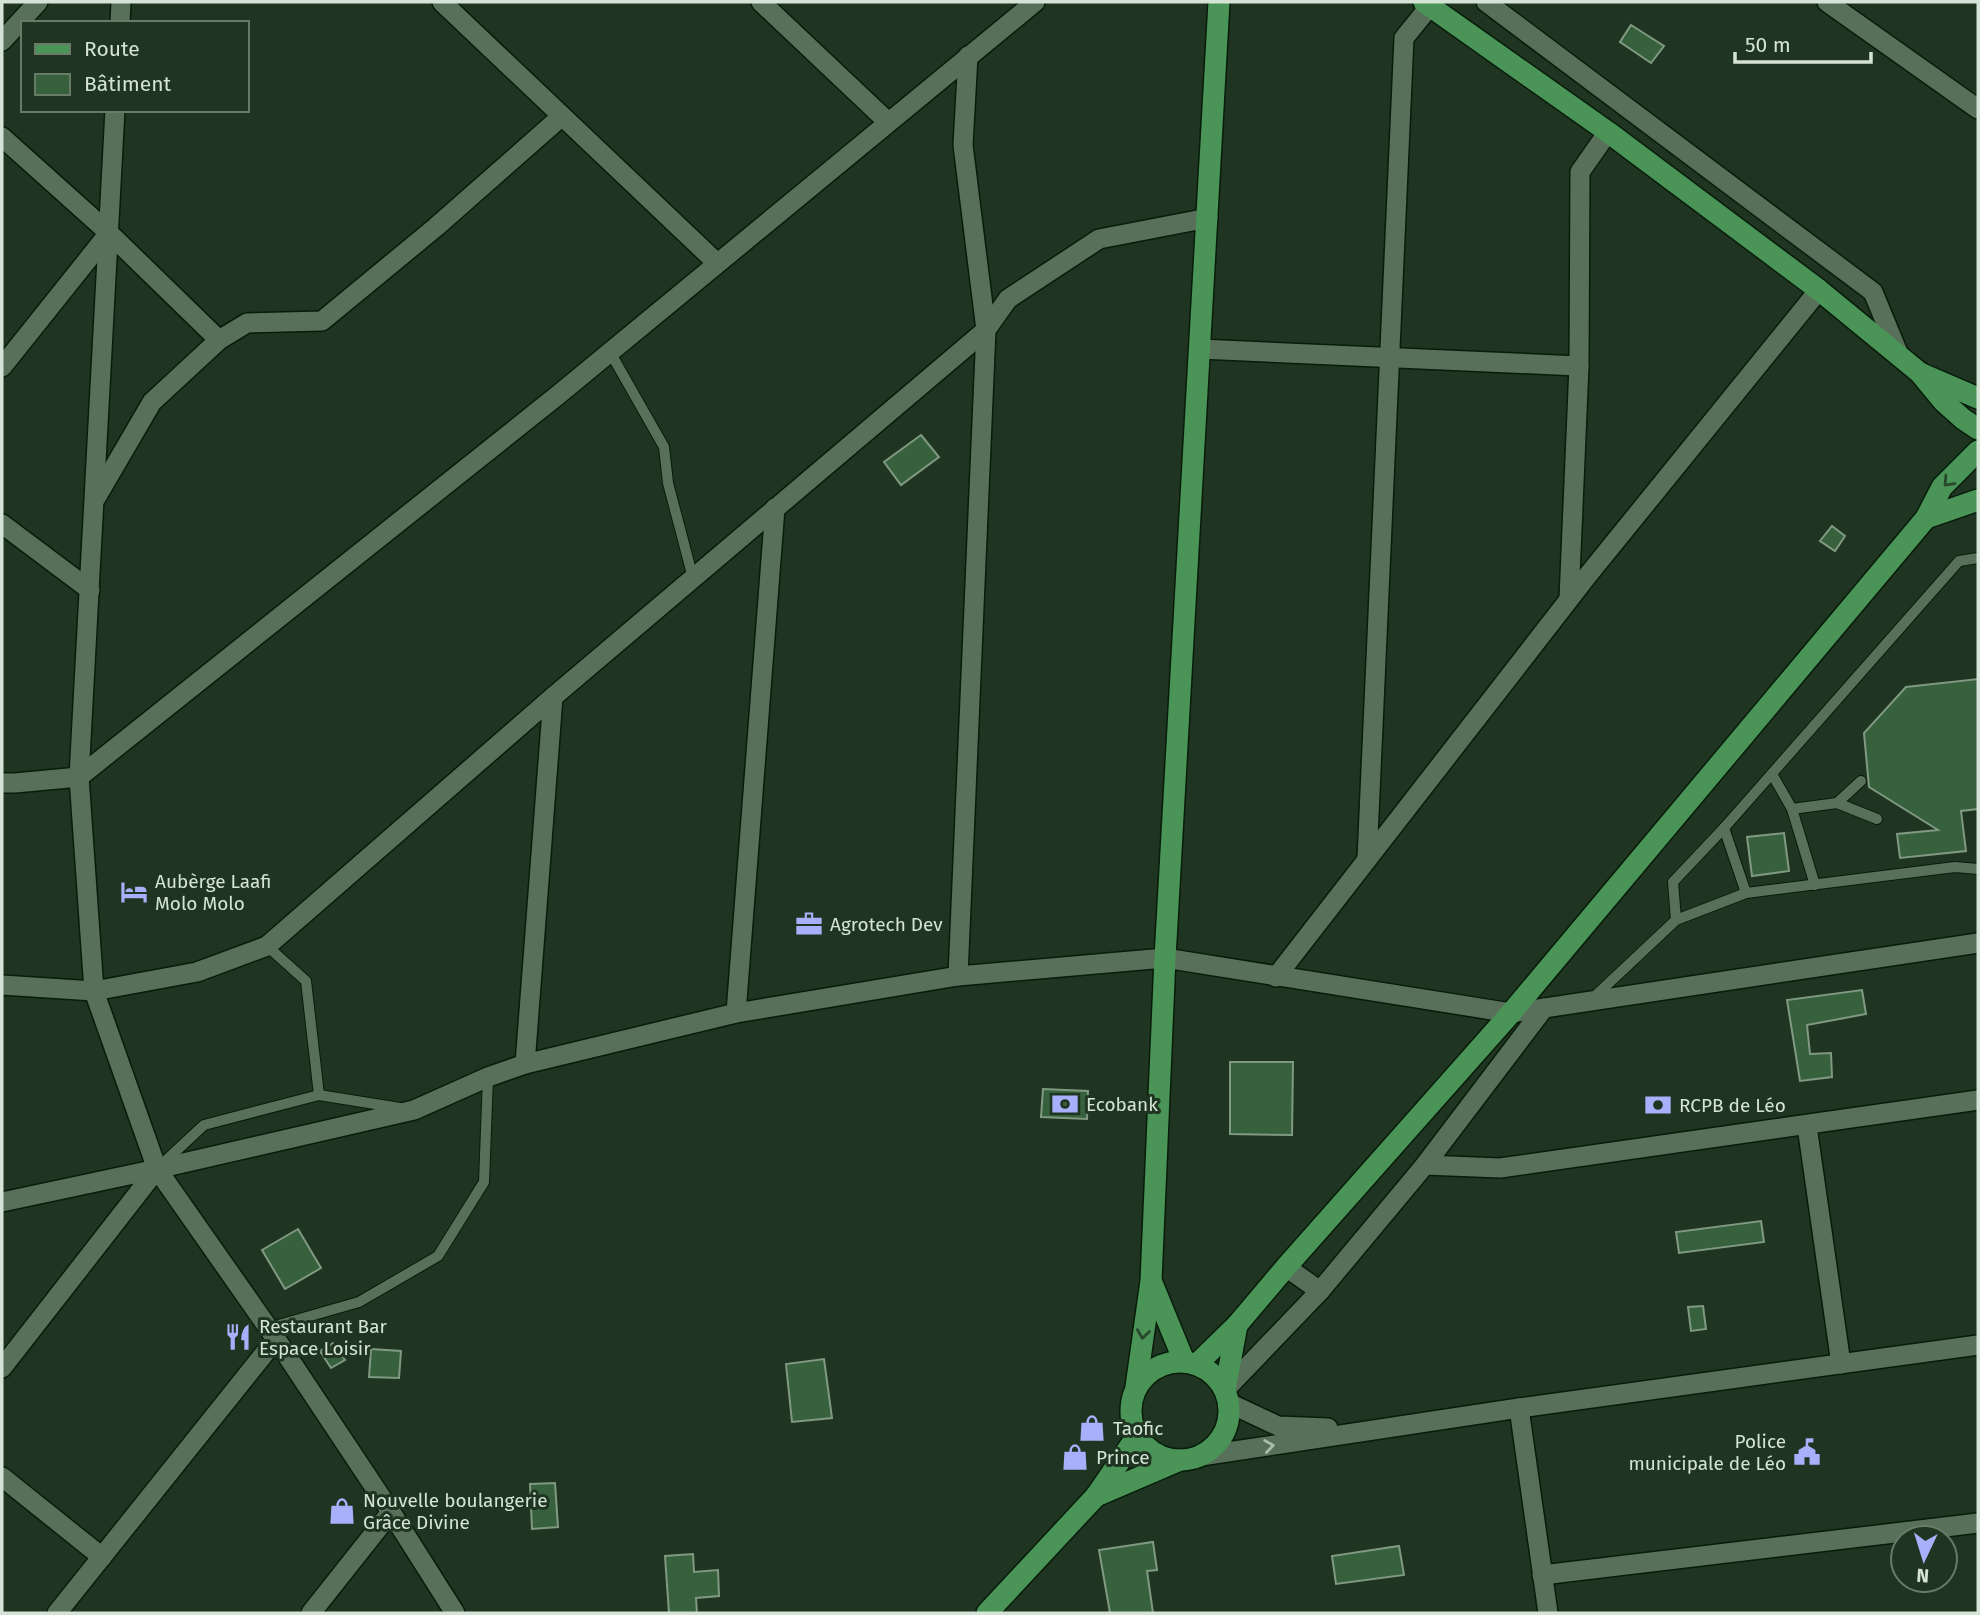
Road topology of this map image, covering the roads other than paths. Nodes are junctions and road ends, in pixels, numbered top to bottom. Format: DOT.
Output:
graph roads {
  1 [pos="38,2"];
  2 [pos="121,2"];
  3 [pos="442,2"];
  4 [pos="761,2"];
  5 [pos="1035,2"];
  6 [pos="1219,2"];
  7 [pos="1486,2"];
  8 [pos="1828,2"];
  9 [pos="1427,4"];
  10 [pos="120,21"];
  11 [pos="2,41"];
  12 [pos="968,56"];
  13 [pos="1978,109"];
  14 [pos="116,112"];
  15 [pos="562,116"];
  16 [pos="888,122"];
  17 [pos="1608,132"];
  18 [pos="2,138"];
  19 [pos="1208,218"];
  20 [pos="109,233"];
  21 [pos="718,263"];
  22 [pos="1819,290"];
  23 [pos="986,330"];
  24 [pos="219,340"];
  25 [pos="1200,349"];
  26 [pos="610,352"];
  27 [pos="1899,355"];
  28 [pos="1389,358"];
  29 [pos="1579,366"];
  30 [pos="2,367"];
  31 [pos="1920,373"];
  32 [pos="1978,398"];
  33 [pos="1978,429"];
  34 [pos="1978,452"];
  35 [pos="95,498"];
  36 [pos="1978,500"];
  37 [pos="775,508"];
  38 [pos="1926,518"];
  39 [pos="2,524"];
  40 [pos="1978,558"];
  41 [pos="693,579"];
  42 [pos="90,590"];
  43 [pos="1569,599"];
  44 [pos="554,697"];
  45 [pos="1772,774"];
  46 [pos="79,777"];
  47 [pos="6,780"];
  48 [pos="1861,781"];
  49 [pos="1837,803"];
  50 [pos="1792,809"];
  51 [pos="1877,819"];
  52 [pos="1724,828"];
  53 [pos="1367,859"];
  54 [pos="1978,869"];
  55 [pos="1815,885"];
  56 [pos="1746,893"];
  57 [pos="1676,920"];
  58 [pos="1978,943"];
  59 [pos="267,946"];
  60 [pos="1166,958"];
  61 [pos="958,976"];
  62 [pos="1276,976"];
  63 [pos="2,985"];
  64 [pos="94,990"];
  65 [pos="1589,1001"];
  66 [pos="1544,1008"];
  67 [pos="736,1013"];
  68 [pos="1511,1013"];
  69 [pos="525,1064"];
  70 [pos="488,1077"];
  71 [pos="319,1095"];
  72 [pos="1978,1100"];
  73 [pos="414,1110"];
  74 [pos="1807,1126"];
  75 [pos="1425,1165"];
  76 [pos="157,1169"];
  77 [pos="2,1202"];
  78 [pos="1286,1267"];
  79 [pos="1151,1282"];
  80 [pos="1320,1291"];
  81 [pos="1237,1325"];
  82 [pos="272,1333"];
  83 [pos="1978,1345"];
  84 [pos="1190,1362"];
  85 [pos="1840,1364"];
  86 [pos="2,1368"];
  87 [pos="1136,1387"];
  88 [pos="1227,1396"];
  89 [pos="1519,1408"];
  90 [pos="1378,1430"];
  91 [pos="1137,1436"];
  92 [pos="1191,1458"];
  93 [pos="2,1477"];
  94 [pos="1096,1496"];
  95 [pos="391,1512"];
  96 [pos="1978,1523"];
  97 [pos="102,1557"];
  98 [pos="1542,1576"];
  99 [pos="57,1613"];
  100 [pos="311,1613"];
  101 [pos="455,1613"];
  102 [pos="987,1613"];
  103 [pos="1548,1613"];
  1 -- 11 [label="street"];
  2 -- 10 [label="street"];
  3 -- 15 [label="street"];
  4 -- 16 [label="street"];
  5 -- 12 [label="street"];
  6 -- 19 [label="main road"];
  7 -- 27 [label="street"];
  8 -- 13 [label="street"];
  9 -- 17 [label="main road"];
  9 -- 28 [label="street"];
  12 -- 16 [label="street"];
  12 -- 23 [label="street"];
  14 -- 20 [label="street"];
  15 -- 21 [label="street"];
  15 -- 24 [label="street"];
  16 -- 21 [label="street"];
  17 -- 22 [label="main road"];
  17 -- 29 [label="street"];
  18 -- 20 [label="street"];
  19 -- 23 [label="street"];
  19 -- 25 [label="main road"];
  20 -- 24 [label="street"];
  20 -- 30 [label="street"];
  20 -- 35 [label="street"];
  21 -- 26 [label="street"];
  22 -- 27 [label="main road"];
  22 -- 43 [label="street"];
  23 -- 37 [label="street"];
  23 -- 61 [label="street"];
  24 -- 35 [label="street"];
  25 -- 28 [label="street"];
  25 -- 60 [label="main road"];
  26 -- 41 [label="lane"];
  26 -- 46 [label="street"];
  27 -- 31 [label="main road"];
  28 -- 29 [label="street"];
  28 -- 53 [label="street"];
  29 -- 43 [label="street"];
  31 -- 32 [label="main road"];
  31 -- 33 [label="main road"];
  34 -- 38 [label="main road, one-way"];
  35 -- 42 [label="street"];
  36 -- 38 [label="main road"];
  37 -- 41 [label="street"];
  37 -- 67 [label="street"];
  38 -- 68 [label="main road"];
  39 -- 42 [label="street"];
  40 -- 45 [label="lane"];
  41 -- 44 [label="street"];
  42 -- 46 [label="street"];
  43 -- 53 [label="street"];
  44 -- 59 [label="street"];
  44 -- 69 [label="street"];
  45 -- 50 [label="lane"];
  45 -- 52 [label="lane"];
  46 -- 47 [label="street"];
  46 -- 64 [label="street"];
  48 -- 49 [label="lane"];
  49 -- 50 [label="lane"];
  49 -- 51 [label="lane"];
  50 -- 55 [label="lane"];
  52 -- 56 [label="lane"];
  52 -- 57 [label="lane"];
  53 -- 62 [label="street"];
  54 -- 55 [label="lane"];
  55 -- 56 [label="lane"];
  56 -- 57 [label="lane"];
  57 -- 65 [label="lane"];
  58 -- 65 [label="street"];
  59 -- 64 [label="street"];
  59 -- 71 [label="lane"];
  60 -- 61 [label="street"];
  60 -- 62 [label="street"];
  60 -- 79 [label="main road"];
  61 -- 67 [label="street"];
  62 -- 68 [label="street"];
  63 -- 64 [label="street"];
  64 -- 76 [label="street"];
  65 -- 66 [label="street"];
  66 -- 68 [label="street"];
  66 -- 75 [label="street"];
  67 -- 69 [label="street"];
  68 -- 78 [label="main road"];
  69 -- 70 [label="street"];
  70 -- 73 [label="street"];
  70 -- 82 [label="lane"];
  71 -- 73 [label="lane"];
  71 -- 76 [label="lane"];
  72 -- 74 [label="street"];
  73 -- 76 [label="street"];
  74 -- 75 [label="street"];
  74 -- 85 [label="street"];
  75 -- 80 [label="street"];
  76 -- 77 [label="street"];
  76 -- 82 [label="street"];
  76 -- 86 [label="street"];
  78 -- 80 [label="street"];
  78 -- 81 [label="main road"];
  79 -- 84 [label="main road"];
  79 -- 87 [label="main road, one-way"];
  80 -- 88 [label="street"];
  81 -- 84 [label="main road"];
  81 -- 88 [label="main road"];
  82 -- 95 [label="street"];
  82 -- 97 [label="street"];
  83 -- 85 [label="street"];
  84 -- 87 [label="main road"];
  84 -- 88 [label="main road"];
  85 -- 89 [label="street"];
  87 -- 91 [label="main road"];
  88 -- 90 [label="street"];
  88 -- 92 [label="main road"];
  89 -- 90 [label="street"];
  89 -- 98 [label="street"];
  92 -- 90 [label="street, one-way"];
  91 -- 92 [label="main road"];
  91 -- 94 [label="main road"];
  92 -- 94 [label="main road"];
  93 -- 97 [label="street"];
  94 -- 102 [label="main road"];
  95 -- 100 [label="street"];
  95 -- 101 [label="street"];
  96 -- 98 [label="street"];
  97 -- 99 [label="street"];
  98 -- 103 [label="street"];
}
